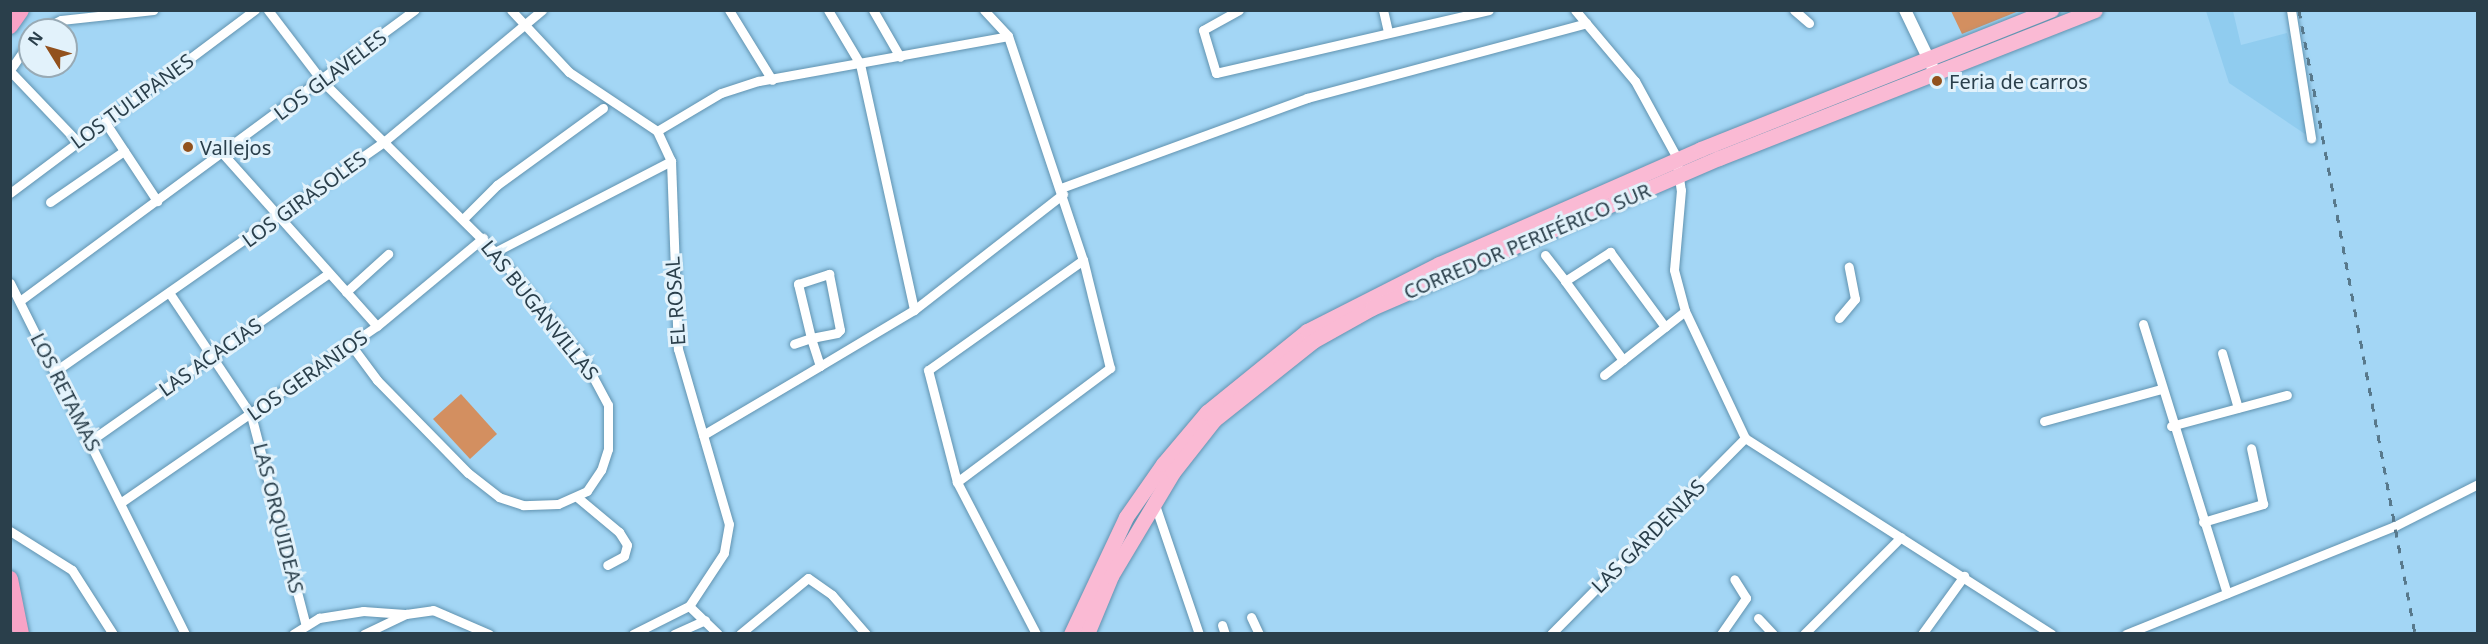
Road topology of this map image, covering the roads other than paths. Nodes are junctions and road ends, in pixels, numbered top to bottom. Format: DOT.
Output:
graph roads {
  1 [pos="21,10"];
  2 [pos="153,10"];
  3 [pos="255,10"];
  4 [pos="268,10"];
  5 [pos="415,10"];
  6 [pos="511,10"];
  7 [pos="542,10"];
  8 [pos="729,10"];
  9 [pos="828,10"];
  10 [pos="873,10"];
  11 [pos="984,10"];
  12 [pos="1239,10"];
  13 [pos="1383,10"];
  14 [pos="1489,10"];
  15 [pos="1575,10"];
  16 [pos="1794,10"];
  17 [pos="1905,10"];
  18 [pos="2051,10"];
  19 [pos="2095,10"];
  20 [pos="2291,10"];
  21 [pos="1451,15"];
  22 [pos="78,18"];
  23 [pos="1586,23"];
  24 [pos="1809,23"];
  25 [pos="524,25"];
  26 [pos="10,26"];
  27 [pos="1388,32"];
  28 [pos="1008,36"];
  29 [pos="900,57"];
  30 [pos="1928,58"];
  31 [pos="860,64"];
  32 [pos="10,70"];
  33 [pos="1935,73"];
  34 [pos="772,80"];
  35 [pos="322,81"];
  36 [pos="603,108"];
  37 [pos="105,122"];
  38 [pos="657,131"];
  39 [pos="2311,138"];
  40 [pos="386,140"];
  41 [pos="77,141"];
  42 [pos="124,151"];
  43 [pos="224,155"];
  44 [pos="671,161"];
  45 [pos="1677,161"];
  46 [pos="1679,176"];
  47 [pos="1062,191"];
  48 [pos="10,193"];
  49 [pos="50,201"];
  50 [pos="157,201"];
  51 [pos="280,218"];
  52 [pos="464,218"];
  53 [pos="483,238"];
  54 [pos="495,252"];
  55 [pos="388,254"];
  56 [pos="1545,255"];
  57 [pos="1083,260"];
  58 [pos="1849,267"];
  59 [pos="329,273"];
  60 [pos="1565,281"];
  61 [pos="10,283"];
  62 [pos="346,292"];
  63 [pos="170,294"];
  64 [pos="21,300"];
  65 [pos="914,310"];
  66 [pos="1685,311"];
  67 [pos="1839,318"];
  68 [pos="2143,324"];
  69 [pos="377,326"];
  70 [pos="1665,327"];
  71 [pos="811,338"];
  72 [pos="794,344"];
  73 [pos="351,345"];
  74 [pos="2222,353"];
  75 [pos="212,355"];
  76 [pos="1623,360"];
  77 [pos="820,366"];
  78 [pos="54,372"];
  79 [pos="1604,375"];
  80 [pos="2161,389"];
  81 [pos="2287,395"];
  82 [pos="2238,408"];
  83 [pos="251,415"];
  84 [pos="2044,421"];
  85 [pos="2171,426"];
  86 [pos="703,435"];
  87 [pos="1745,438"];
  88 [pos="90,441"];
  89 [pos="2251,448"];
  90 [pos="957,482"];
  91 [pos="2478,484"];
  92 [pos="577,497"];
  93 [pos="123,501"];
  94 [pos="1154,502"];
  95 [pos="2203,522"];
  96 [pos="10,531"];
  97 [pos="1901,537"];
  98 [pos="607,565"];
  99 [pos="1964,576"];
  100 [pos="10,579"];
  101 [pos="1734,579"];
  102 [pos="2227,593"];
  103 [pos="688,606"];
  104 [pos="406,614"];
  105 [pos="1251,617"];
  106 [pos="1758,618"];
  107 [pos="705,620"];
  108 [pos="304,623"];
  109 [pos="21,633"];
  110 [pos="113,633"];
  111 [pos="185,633"];
  112 [pos="292,633"];
  113 [pos="364,633"];
  114 [pos="489,633"];
  115 [pos="633,633"];
  116 [pos="674,633"];
  117 [pos="718,633"];
  118 [pos="740,633"];
  119 [pos="866,633"];
  120 [pos="1036,633"];
  121 [pos="1071,633"];
  122 [pos="1087,633"];
  123 [pos="1199,633"];
  124 [pos="1259,633"];
  125 [pos="1551,633"];
  126 [pos="1721,633"];
  127 [pos="1773,633"];
  128 [pos="1804,633"];
  129 [pos="1922,633"];
  130 [pos="2052,633"];
  131 [pos="2126,633"];
  1 -- 26 [label="highway"];
  2 -- 22 [label="street"];
  3 -- 37 [label="street, LOS TULIPANES"];
  4 -- 35 [label="street, LAS BUGANVILLAS"];
  5 -- 35 [label="street, LOS GLAVELES"];
  6 -- 25 [label="street"];
  7 -- 25 [label="street, LOS GIRASOLES"];
  8 -- 34 [label="street"];
  9 -- 31 [label="street"];
  10 -- 29 [label="street"];
  11 -- 28 [label="street"];
  12 -- 27 [label="street"];
  13 -- 27 [label="street"];
  14 -- 21 [label="street"];
  15 -- 23 [label="street"];
  16 -- 24 [label="street"];
  17 -- 30 [label="street"];
  18 -- 30 [label="main road, CORREDOR PERIFÉRICO SUR"];
  19 -- 33 [label="main road, CORREDOR PERIFÉRICO SUR"];
  20 -- 39 [label="street"];
  21 -- 27 [label="street"];
  23 -- 45 [label="street"];
  23 -- 47 [label="street"];
  25 -- 38 [label="street"];
  25 -- 40 [label="street, LOS GIRASOLES"];
  28 -- 29 [label="street"];
  28 -- 47 [label="street"];
  29 -- 31 [label="street"];
  30 -- 33 [label="street"];
  30 -- 45 [label="main road, CORREDOR PERIFÉRICO SUR"];
  31 -- 34 [label="street"];
  31 -- 65 [label="street"];
  32 -- 41 [label="street"];
  33 -- 46 [label="main road, CORREDOR PERIFÉRICO SUR"];
  34 -- 38 [label="street"];
  35 -- 40 [label="street, LAS BUGANVILLAS"];
  35 -- 43 [label="street, LOS GLAVELES"];
  36 -- 52 [label="street"];
  37 -- 41 [label="street, LOS TULIPANES"];
  37 -- 42 [label="street"];
  38 -- 44 [label="street, EL ROSAL"];
  40 -- 51 [label="street, LOS GIRASOLES"];
  40 -- 52 [label="street, LAS BUGANVILLAS"];
  41 -- 48 [label="street, LOS TULIPANES"];
  42 -- 49 [label="street"];
  42 -- 50 [label="street"];
  43 -- 50 [label="street, LOS GLAVELES"];
  43 -- 51 [label="street"];
  44 -- 54 [label="street"];
  44 -- 86 [label="street, EL ROSAL"];
  45 -- 46 [label="street"];
  45 -- 121 [label="main road, CORREDOR PERIFÉRICO SUR"];
  46 -- 66 [label="street"];
  46 -- 94 [label="main road, CORREDOR PERIFÉRICO SUR"];
  47 -- 57 [label="street"];
  47 -- 65 [label="street"];
  50 -- 64 [label="street, LOS GLAVELES"];
  51 -- 59 [label="street"];
  51 -- 63 [label="street, LOS GIRASOLES"];
  52 -- 53 [label="street, LAS BUGANVILLAS"];
  53 -- 54 [label="street, LAS BUGANVILLAS"];
  53 -- 69 [label="street, LOS GERANIOS"];
  54 -- 92 [label="street, LAS BUGANVILLAS"];
  55 -- 62 [label="street"];
  56 -- 60 [label="street"];
  57 -- 90 [label="street"];
  57 -- 90 [label="street"];
  58 -- 67 [label="street"];
  59 -- 62 [label="street"];
  59 -- 75 [label="street, LAS ACACIAS"];
  60 -- 70 [label="street"];
  60 -- 76 [label="street"];
  61 -- 64 [label="street, LOS RETAMAS"];
  62 -- 69 [label="street"];
  63 -- 75 [label="street, LAS ORQUIDEAS"];
  63 -- 78 [label="street, LOS GIRASOLES"];
  64 -- 78 [label="street, LOS RETAMAS"];
  65 -- 77 [label="street"];
  66 -- 70 [label="street"];
  66 -- 87 [label="street"];
  68 -- 80 [label="street"];
  69 -- 73 [label="street, LOS GERANIOS"];
  70 -- 76 [label="street"];
  71 -- 71 [label="street"];
  71 -- 72 [label="street"];
  71 -- 77 [label="street"];
  73 -- 83 [label="street, LOS GERANIOS"];
  73 -- 92 [label="street"];
  74 -- 82 [label="street"];
  75 -- 83 [label="street, LAS ORQUIDEAS"];
  75 -- 88 [label="street, LAS ACACIAS"];
  76 -- 79 [label="street"];
  77 -- 86 [label="street"];
  78 -- 88 [label="street, LOS RETAMAS"];
  80 -- 84 [label="street"];
  80 -- 85 [label="street"];
  81 -- 82 [label="street"];
  82 -- 85 [label="street"];
  83 -- 93 [label="street, LOS GERANIOS"];
  83 -- 108 [label="street, LAS ORQUIDEAS"];
  85 -- 95 [label="street"];
  86 -- 103 [label="street, EL ROSAL"];
  87 -- 97 [label="street"];
  87 -- 125 [label="street, LAS GARDENIAS"];
  88 -- 93 [label="street, LOS RETAMAS"];
  89 -- 95 [label="street"];
  90 -- 120 [label="street"];
  91 -- 102 [label="street"];
  92 -- 98 [label="street"];
  93 -- 111 [label="street, LOS RETAMAS"];
  94 -- 122 [label="main road, CORREDOR PERIFÉRICO SUR"];
  94 -- 123 [label="street"];
  95 -- 102 [label="street"];
  96 -- 110 [label="street"];
  97 -- 99 [label="street"];
  97 -- 128 [label="street"];
  99 -- 129 [label="street"];
  99 -- 130 [label="street"];
  100 -- 109 [label="highway"];
  101 -- 126 [label="street"];
  102 -- 131 [label="street"];
  103 -- 107 [label="street"];
  103 -- 115 [label="street"];
  104 -- 108 [label="street"];
  104 -- 113 [label="street"];
  104 -- 114 [label="street"];
  105 -- 124 [label="street"];
  106 -- 127 [label="street"];
  107 -- 116 [label="street"];
  107 -- 117 [label="street"];
  108 -- 112 [label="street"];
  118 -- 119 [label="street"];
}
